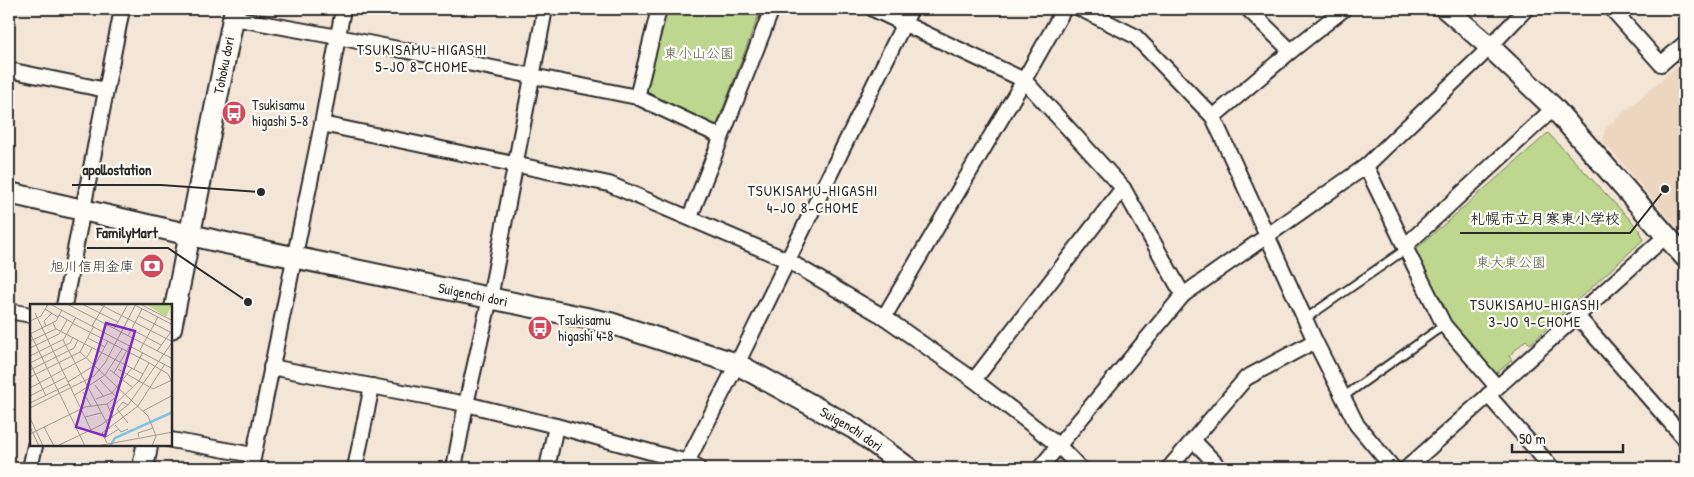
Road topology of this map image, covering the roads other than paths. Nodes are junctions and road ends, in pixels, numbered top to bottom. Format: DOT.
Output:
graph roads {
  1 [pos="122,9"];
  2 [pos="343,9"];
  3 [pos="545,9"];
  4 [pos="659,9"];
  5 [pos="772,9"];
  6 [pos="873,9"];
  7 [pos="911,9"];
  8 [pos="1064,9"];
  9 [pos="1081,9"];
  10 [pos="1248,9"];
  11 [pos="1344,9"];
  12 [pos="1446,9"];
  13 [pos="1526,9"];
  14 [pos="1612,9"];
  15 [pos="234,13"];
  16 [pos="904,23"];
  17 [pos="338,37"];
  18 [pos="1685,43"];
  19 [pos="1489,46"];
  20 [pos="1291,50"];
  21 [pos="9,70"];
  22 [pos="532,75"];
  23 [pos="1024,80"];
  24 [pos="106,90"];
  25 [pos="637,97"];
  26 [pos="1554,108"];
  27 [pos="1213,117"];
  28 [pos="322,124"];
  29 [pos="720,136"];
  30 [pos="516,164"];
  31 [pos="1366,166"];
  32 [pos="1123,188"];
  33 [pos="9,193"];
  34 [pos="83,209"];
  35 [pos="690,217"];
  36 [pos="190,235"];
  37 [pos="1268,236"];
  38 [pos="1666,236"];
  39 [pos="1405,248"];
  40 [pos="295,256"];
  41 [pos="1685,257"];
  42 [pos="787,260"];
  43 [pos="1183,295"];
  44 [pos="490,298"];
  45 [pos="64,304"];
  46 [pos="9,311"];
  47 [pos="30,315"];
  48 [pos="1577,316"];
  49 [pos="884,317"];
  50 [pos="1305,319"];
  51 [pos="172,323"];
  52 [pos="1444,325"];
  53 [pos="1315,341"];
  54 [pos="737,364"];
  55 [pos="271,366"];
  56 [pos="974,380"];
  57 [pos="372,386"];
  58 [pos="1492,391"];
  59 [pos="1343,397"];
  60 [pos="466,404"];
  61 [pos="556,426"];
  62 [pos="1685,439"];
  63 [pos="172,440"];
  64 [pos="1193,440"];
  65 [pos="1059,446"];
  66 [pos="35,447"];
  67 [pos="147,447"];
  68 [pos="252,462"];
  69 [pos="689,466"];
  70 [pos="30,468"];
  71 [pos="143,468"];
  72 [pos="355,468"];
  73 [pos="454,468"];
  74 [pos="547,468"];
  75 [pos="908,468"];
  76 [pos="1040,468"];
  77 [pos="1080,468"];
  78 [pos="1169,468"];
  79 [pos="1220,468"];
  80 [pos="1393,468"];
  81 [pos="1407,468"];
  82 [pos="1552,468"];
  1 -- 24 [label="street"];
  2 -- 17 [label="street"];
  3 -- 22 [label="street"];
  4 -- 25 [label="street"];
  5 -- 29 [label="street"];
  6 -- 16 [label="street"];
  7 -- 16 [label="street"];
  8 -- 23 [label="street"];
  9 -- 27 [label="street"];
  10 -- 20 [label="street"];
  11 -- 20 [label="street"];
  12 -- 19 [label="street"];
  13 -- 19 [label="street"];
  14 -- 18 [label="street"];
  15 -- 17 [label="street"];
  15 -- 36 [label="street, Tohoku dori"];
  16 -- 23 [label="street"];
  16 -- 42 [label="street"];
  17 -- 22 [label="street"];
  17 -- 28 [label="street"];
  19 -- 26 [label="street"];
  19 -- 31 [label="street"];
  20 -- 27 [label="street"];
  21 -- 24 [label="street"];
  22 -- 25 [label="street"];
  22 -- 30 [label="street"];
  23 -- 32 [label="street"];
  23 -- 49 [label="street"];
  24 -- 34 [label="street"];
  25 -- 29 [label="street"];
  26 -- 38 [label="street"];
  26 -- 39 [label="street"];
  27 -- 37 [label="street"];
  28 -- 30 [label="street"];
  28 -- 40 [label="street"];
  29 -- 35 [label="street"];
  30 -- 35 [label="street"];
  30 -- 44 [label="street"];
  31 -- 37 [label="street"];
  31 -- 39 [label="street"];
  32 -- 43 [label="street"];
  32 -- 56 [label="street"];
  33 -- 34 [label="street, Suigenchi dori"];
  34 -- 36 [label="street, Suigenchi dori"];
  34 -- 45 [label="street"];
  35 -- 42 [label="street"];
  36 -- 40 [label="street, Suigenchi dori"];
  36 -- 51 [label="street, Tohoku dori"];
  37 -- 43 [label="street"];
  37 -- 50 [label="street"];
  38 -- 41 [label="street"];
  38 -- 48 [label="street"];
  39 -- 50 [label="lane"];
  39 -- 52 [label="street"];
  40 -- 44 [label="street, Suigenchi dori"];
  40 -- 55 [label="street"];
  42 -- 49 [label="street"];
  42 -- 54 [label="street"];
  43 -- 65 [label="street"];
  44 -- 54 [label="street, Suigenchi dori"];
  44 -- 60 [label="street"];
  46 -- 47 [label="street"];
  48 -- 58 [label="street"];
  48 -- 62 [label="street"];
  49 -- 56 [label="street"];
  50 -- 53 [label="street"];
  52 -- 58 [label="street"];
  52 -- 59 [label="lane"];
  53 -- 59 [label="street"];
  53 -- 64 [label="street"];
  54 -- 69 [label="street"];
  54 -- 75 [label="street, Suigenchi dori"];
  55 -- 57 [label="street"];
  55 -- 68 [label="street"];
  56 -- 65 [label="street"];
  57 -- 60 [label="street"];
  57 -- 72 [label="street"];
  58 -- 81 [label="street"];
  58 -- 82 [label="street"];
  59 -- 80 [label="street"];
  60 -- 61 [label="street"];
  60 -- 73 [label="street"];
  61 -- 69 [label="street"];
  61 -- 74 [label="street"];
  63 -- 68 [label="street"];
  64 -- 78 [label="street"];
  64 -- 79 [label="street"];
  65 -- 76 [label="street"];
  65 -- 77 [label="street"];
  66 -- 70 [label="street"];
  67 -- 71 [label="street"];
}
